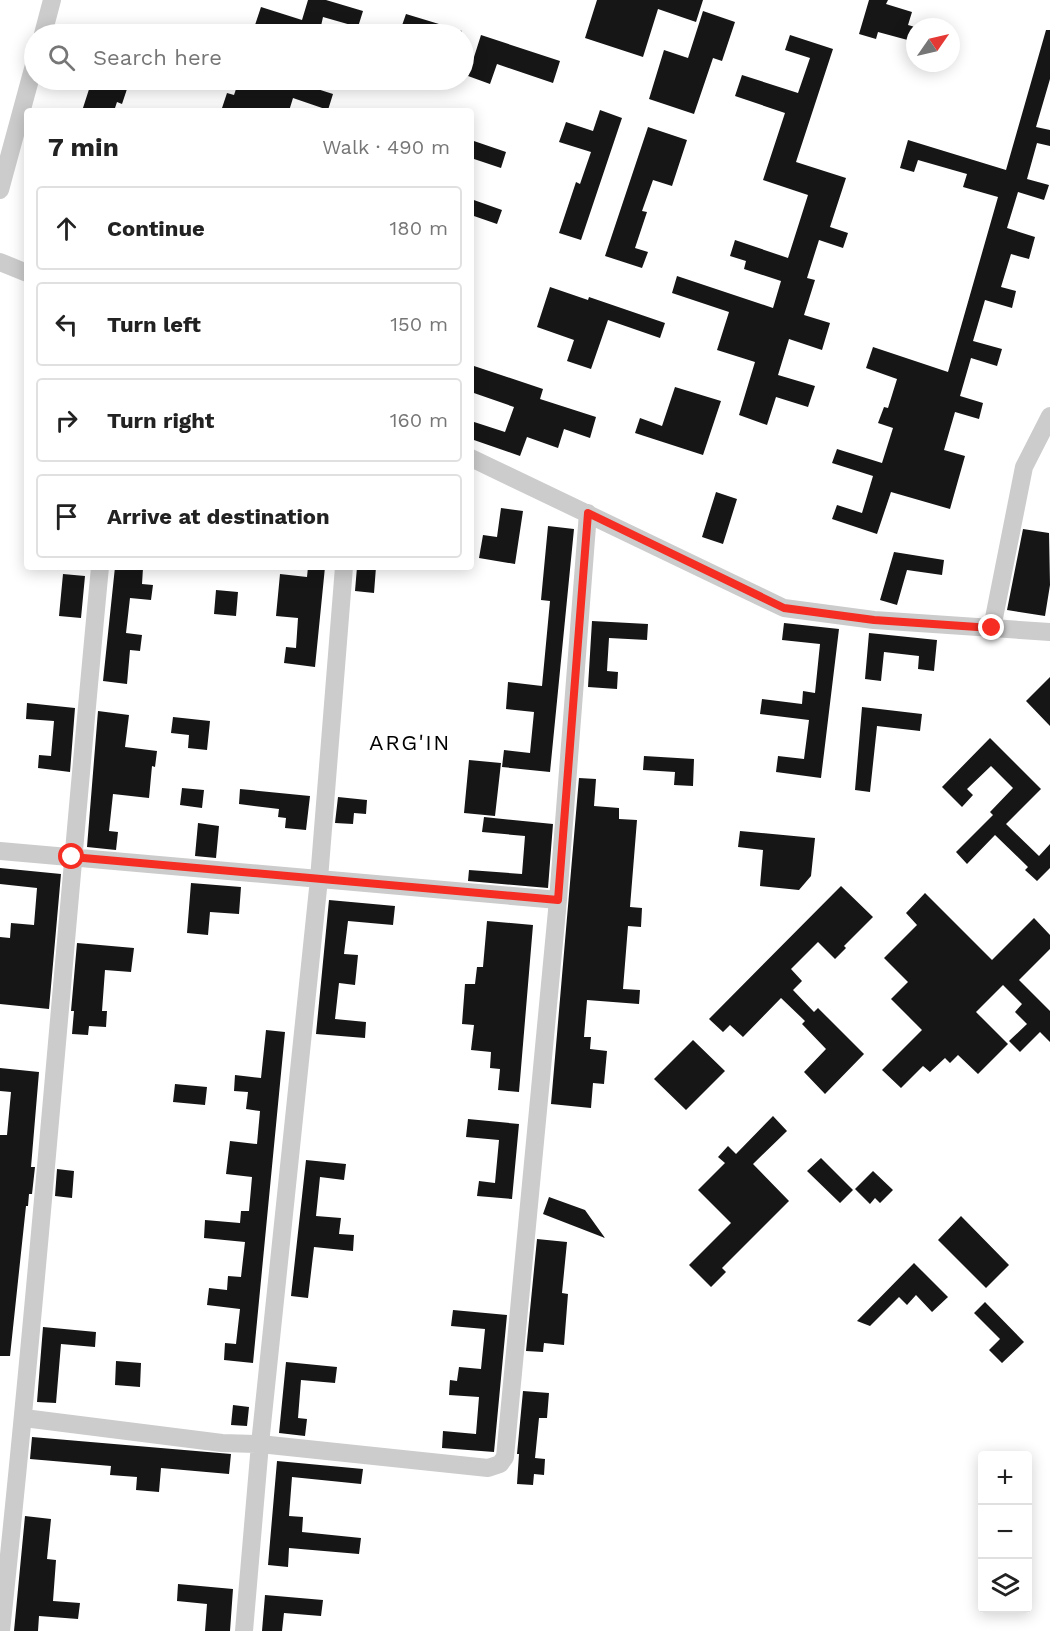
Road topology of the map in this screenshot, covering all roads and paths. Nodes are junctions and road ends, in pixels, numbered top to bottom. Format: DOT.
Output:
graph roads {
  1 [pos="52,0"];
  2 [pos="46,24"];
  3 [pos="27,90"];
  4 [pos="0,190"];
  5 [pos="0,262"];
  6 [pos="24,272"];
  7 [pos="1050,416"];
  8 [pos="474,459"];
  9 [pos="588,513"];
  10 [pos="100,570"];
  11 [pos="344,570"];
  12 [pos="992,628"];
  13 [pos="1050,632"];
  14 [pos="0,851"];
  15 [pos="72,857"];
  16 [pos="319,879"];
  17 [pos="558,900"];
  18 [pos="24,1418"];
  19 [pos="260,1444"];
  20 [pos="1,1631"];
  21 [pos="244,1631"];
  1 -- 2 [label="street"];
  3 -- 4 [label="street"];
  5 -- 6 [label="street"];
  7 -- 12 [label="street"];
  8 -- 9 [label="street"];
  9 -- 12 [label="street"];
  9 -- 17 [label="street"];
  10 -- 15 [label="street"];
  11 -- 16 [label="street"];
  12 -- 13 [label="street"];
  14 -- 15 [label="street"];
  15 -- 16 [label="street"];
  15 -- 18 [label="street"];
  16 -- 17 [label="street"];
  16 -- 19 [label="street"];
  17 -- 19 [label="street"];
  18 -- 19 [label="street"];
  18 -- 20 [label="street"];
  19 -- 21 [label="street"];
}
